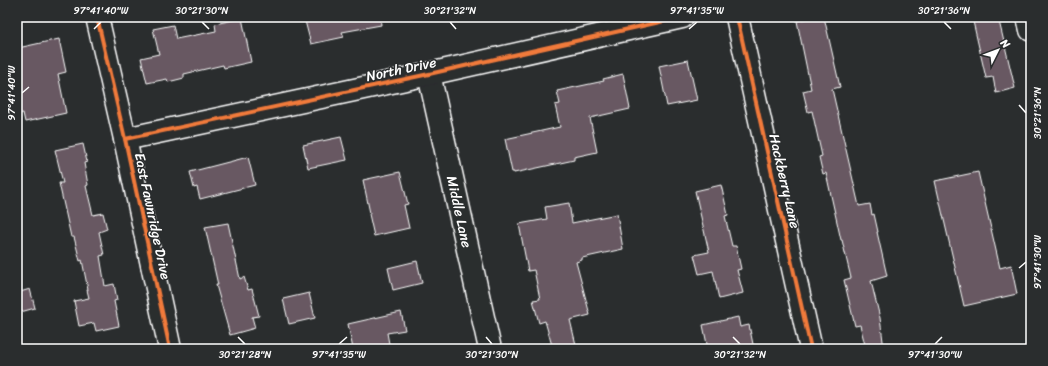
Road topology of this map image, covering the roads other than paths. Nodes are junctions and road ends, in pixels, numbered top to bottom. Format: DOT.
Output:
graph roads {
  1 [pos="97,17"];
  2 [pos="682,17"];
  3 [pos="737,17"];
  4 [pos="1028,17"];
  5 [pos="1031,30"];
  6 [pos="429,74"];
  7 [pos="125,139"];
  8 [pos="167,348"];
  9 [pos="490,349"];
  10 [pos="812,349"];
  1 -- 7 [label="street, East Fawnridge Drive"];
  2 -- 6 [label="street, North Drive"];
  3 -- 10 [label="street, Hackberry Lane"];
  4 -- 5 [label="street"];
  6 -- 7 [label="street, North Drive"];
  6 -- 9 [label="street, Middle Lane"];
  7 -- 8 [label="street, East Fawnridge Drive"];
}
